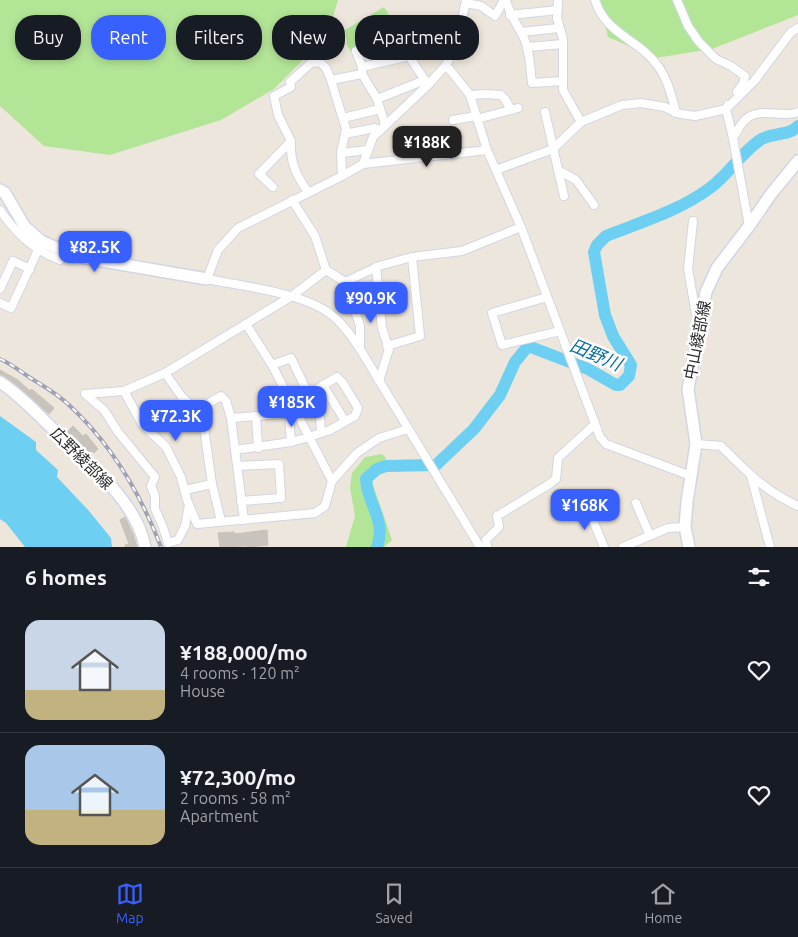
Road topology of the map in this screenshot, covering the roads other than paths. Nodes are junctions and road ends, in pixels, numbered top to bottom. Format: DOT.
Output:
graph roads {
  1 [pos="505,0"];
  2 [pos="558,0"];
  3 [pos="594,0"];
  4 [pos="677,0"];
  5 [pos="466,1"];
  6 [pos="558,10"];
  7 [pos="510,15"];
  8 [pos="559,28"];
  9 [pos="798,28"];
  10 [pos="521,32"];
  11 [pos="563,44"];
  12 [pos="527,48"];
  13 [pos="359,60"];
  14 [pos="446,65"];
  15 [pos="362,71"];
  16 [pos="331,80"];
  17 [pos="563,81"];
  18 [pos="427,83"];
  19 [pos="470,95"];
  20 [pos="377,99"];
  21 [pos="380,108"];
  22 [pos="726,109"];
  23 [pos="545,112"];
  24 [pos="798,112"];
  25 [pos="676,113"];
  26 [pos="343,118"];
  27 [pos="477,118"];
  28 [pos="453,120"];
  29 [pos="581,122"];
  30 [pos="385,124"];
  31 [pos="379,130"];
  32 [pos="346,134"];
  33 [pos="733,138"];
  34 [pos="291,141"];
  35 [pos="553,149"];
  36 [pos="368,150"];
  37 [pos="487,150"];
  38 [pos="341,153"];
  39 [pos="798,161"];
  40 [pos="363,164"];
  41 [pos="496,170"];
  42 [pos="558,170"];
  43 [pos="342,176"];
  44 [pos="273,187"];
  45 [pos="0,190"];
  46 [pos="308,192"];
  47 [pos="564,196"];
  48 [pos="292,200"];
  49 [pos="594,206"];
  50 [pos="0,210"];
  51 [pos="693,220"];
  52 [pos="749,226"];
  53 [pos="521,227"];
  54 [pos="38,250"];
  55 [pos="66,252"];
  56 [pos="412,257"];
  57 [pos="376,267"];
  58 [pos="30,269"];
  59 [pos="326,270"];
  60 [pos="207,279"];
  61 [pos="345,282"];
  62 [pos="0,288"];
  63 [pos="292,296"];
  64 [pos="547,297"];
  65 [pos="0,304"];
  66 [pos="701,315"];
  67 [pos="246,324"];
  68 [pos="560,331"];
  69 [pos="387,346"];
  70 [pos="360,349"];
  71 [pos="272,365"];
  72 [pos="165,373"];
  73 [pos="379,381"];
  74 [pos="0,382"];
  75 [pos="324,385"];
  76 [pos="124,391"];
  77 [pos="308,394"];
  78 [pos="292,404"];
  79 [pos="197,410"];
  80 [pos="293,413"];
  81 [pos="256,416"];
  82 [pos="231,418"];
  83 [pos="345,421"];
  84 [pos="595,424"];
  85 [pos="408,429"];
  86 [pos="321,433"];
  87 [pos="309,437"];
  88 [pos="291,442"];
  89 [pos="696,444"];
  90 [pos="258,448"];
  91 [pos="235,450"];
  92 [pos="237,466"];
  93 [pos="691,476"];
  94 [pos="751,476"];
  95 [pos="332,481"];
  96 [pos="212,484"];
  97 [pos="185,490"];
  98 [pos="242,501"];
  99 [pos="636,504"];
  100 [pos="189,505"];
  101 [pos="587,506"];
  102 [pos="798,506"];
  103 [pos="244,520"];
  104 [pos="220,521"];
  105 [pos="685,527"];
  106 [pos="650,536"];
  107 [pos="145,547"];
  108 [pos="480,547"];
  109 [pos="487,547"];
  110 [pos="604,547"];
  111 [pos="623,547"];
  112 [pos="689,547"];
  113 [pos="770,547"];
  1 -- 5 [label="street"];
  1 -- 7 [label="street"];
  2 -- 6 [label="street"];
  3 -- 25 [label="street"];
  4 -- 22 [label="street"];
  5 -- 14 [label="street"];
  6 -- 7 [label="street"];
  6 -- 8 [label="street"];
  7 -- 10 [label="street"];
  8 -- 10 [label="street"];
  8 -- 11 [label="street"];
  9 -- 22 [label="street"];
  10 -- 12 [label="street"];
  11 -- 12 [label="street"];
  11 -- 17 [label="street"];
  12 -- 17 [label="street"];
  13 -- 15 [label="street"];
  14 -- 18 [label="street"];
  14 -- 19 [label="street"];
  15 -- 16 [label="street"];
  15 -- 18 [label="street"];
  15 -- 20 [label="street"];
  16 -- 26 [label="street"];
  16 -- 34 [label="street"];
  17 -- 29 [label="street"];
  18 -- 20 [label="street"];
  18 -- 30 [label="street"];
  19 -- 27 [label="street"];
  19 -- 27 [label="street"];
  20 -- 21 [label="street"];
  21 -- 26 [label="street"];
  21 -- 30 [label="street"];
  22 -- 25 [label="street"];
  22 -- 33 [label="street"];
  23 -- 35 [label="street"];
  24 -- 33 [label="street"];
  25 -- 29 [label="street"];
  26 -- 32 [label="street"];
  27 -- 28 [label="street"];
  27 -- 37 [label="street"];
  29 -- 35 [label="street"];
  30 -- 31 [label="street"];
  31 -- 32 [label="street"];
  31 -- 36 [label="street"];
  32 -- 38 [label="street"];
  33 -- 52 [label="street"];
  34 -- 44 [label="street"];
  34 -- 46 [label="street"];
  35 -- 41 [label="street"];
  35 -- 42 [label="street"];
  36 -- 38 [label="street"];
  36 -- 40 [label="street"];
  37 -- 40 [label="street"];
  37 -- 41 [label="street"];
  38 -- 43 [label="street"];
  39 -- 52 [label="main road, 中山綾部線"];
  40 -- 43 [label="street"];
  41 -- 53 [label="street"];
  42 -- 47 [label="street"];
  42 -- 49 [label="street"];
  43 -- 46 [label="street"];
  45 -- 55 [label="main road"];
  46 -- 48 [label="street"];
  48 -- 59 [label="street"];
  48 -- 60 [label="street"];
  50 -- 54 [label="street"];
  51 -- 66 [label="street"];
  52 -- 66 [label="main road, 中山綾部線"];
  53 -- 56 [label="street"];
  53 -- 64 [label="street"];
  54 -- 55 [label="street"];
  54 -- 58 [label="street"];
  55 -- 60 [label="main road"];
  56 -- 57 [label="street"];
  56 -- 69 [label="street"];
  57 -- 61 [label="street"];
  57 -- 69 [label="street"];
  58 -- 62 [label="street"];
  58 -- 65 [label="street"];
  59 -- 61 [label="street"];
  59 -- 63 [label="street"];
  60 -- 63 [label="street"];
  61 -- 70 [label="street"];
  63 -- 67 [label="street"];
  63 -- 70 [label="street"];
  64 -- 68 [label="street"];
  64 -- 68 [label="street"];
  66 -- 89 [label="main road, 中山綾部線"];
  67 -- 71 [label="street"];
  67 -- 72 [label="street"];
  68 -- 84 [label="street"];
  69 -- 73 [label="street"];
  70 -- 73 [label="street"];
  71 -- 77 [label="street"];
  71 -- 78 [label="street"];
  72 -- 76 [label="street"];
  72 -- 79 [label="street"];
  73 -- 85 [label="street"];
  74 -- 107 [label="main road, 広野綾部線"];
  75 -- 77 [label="street"];
  75 -- 83 [label="street"];
  75 -- 83 [label="street"];
  76 -- 97 [label="street"];
  76 -- 100 [label="street"];
  77 -- 78 [label="street"];
  77 -- 86 [label="street"];
  78 -- 80 [label="street"];
  79 -- 82 [label="street"];
  79 -- 96 [label="street"];
  80 -- 81 [label="street"];
  80 -- 87 [label="street"];
  80 -- 88 [label="street"];
  81 -- 82 [label="street"];
  81 -- 90 [label="street"];
  82 -- 91 [label="street"];
  83 -- 86 [label="street"];
  84 -- 93 [label="street"];
  84 -- 109 [label="street"];
  85 -- 95 [label="street"];
  85 -- 108 [label="street"];
  86 -- 87 [label="street"];
  87 -- 88 [label="street"];
  87 -- 95 [label="street"];
  88 -- 90 [label="street"];
  89 -- 93 [label="main road, 中山綾部線"];
  89 -- 94 [label="street"];
  90 -- 91 [label="street"];
  91 -- 92 [label="street"];
  92 -- 98 [label="street"];
  92 -- 98 [label="street"];
  93 -- 105 [label="main road, 中山綾部線"];
  94 -- 102 [label="street"];
  94 -- 113 [label="street"];
  95 -- 103 [label="street"];
  96 -- 97 [label="street"];
  96 -- 104 [label="street"];
  97 -- 100 [label="street"];
  98 -- 103 [label="street"];
  99 -- 106 [label="street"];
  100 -- 104 [label="street"];
  101 -- 110 [label="street"];
  103 -- 104 [label="street"];
  105 -- 106 [label="street"];
  105 -- 112 [label="main road, 中山綾部線"];
  106 -- 111 [label="street"];
}
